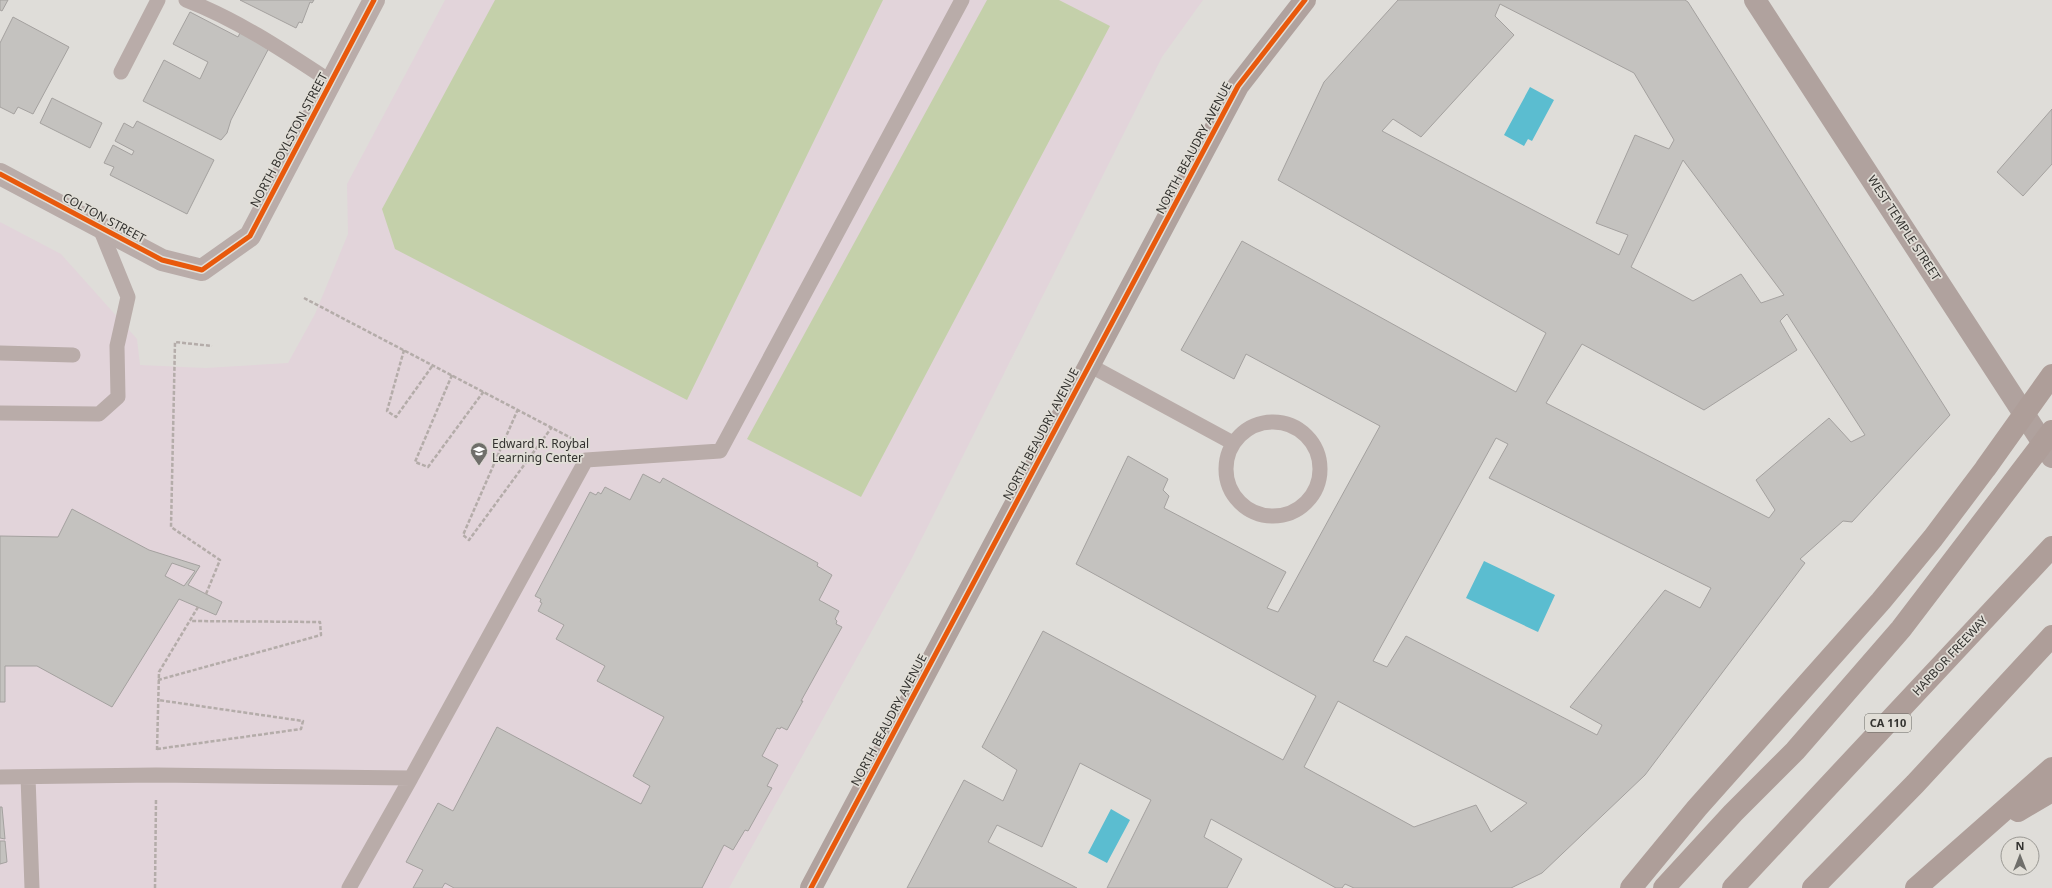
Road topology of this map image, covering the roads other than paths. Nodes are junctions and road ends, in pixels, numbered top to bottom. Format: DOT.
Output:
graph roads {
  1 [pos="158,0"];
  2 [pos="186,0"];
  3 [pos="374,0"];
  4 [pos="962,0"];
  5 [pos="1305,0"];
  6 [pos="1755,0"];
  7 [pos="121,72"];
  8 [pos="331,82"];
  9 [pos="0,174"];
  10 [pos="98,226"];
  11 [pos="202,270"];
  12 [pos="0,353"];
  13 [pos="73,355"];
  14 [pos="1089,365"];
  15 [pos="2052,375"];
  16 [pos="0,413"];
  17 [pos="2052,431"];
  18 [pos="1233,443"];
  19 [pos="2052,457"];
  20 [pos="2048,552"];
  21 [pos="2052,636"];
  22 [pos="2052,768"];
  23 [pos="28,776"];
  24 [pos="0,777"];
  25 [pos="411,778"];
  26 [pos="2052,791"];
  27 [pos="1976,836"];
  28 [pos="32,888"];
  29 [pos="349,888"];
  30 [pos="811,888"];
  31 [pos="1631,888"];
  32 [pos="1664,888"];
  33 [pos="1733,888"];
  34 [pos="1813,888"];
  35 [pos="1916,888"];
  1 -- 7 [label="lane"];
  2 -- 8 [label="lane"];
  3 -- 8 [label="street, NORTH BOYLSTON STREET"];
  4 -- 25 [label="lane"];
  5 -- 14 [label="street, NORTH BEAUDRY AVENUE"];
  6 -- 19 [label="street, WEST TEMPLE STREET"];
  8 -- 11 [label="street, NORTH BOYLSTON STREET"];
  9 -- 10 [label="street, COLTON STREET"];
  10 -- 11 [label="street, COLTON STREET"];
  10 -- 16 [label="lane"];
  12 -- 13 [label="lane"];
  14 -- 18 [label="lane"];
  14 -- 30 [label="street, NORTH BEAUDRY AVENUE"];
  15 -- 31 [label="highway"];
  17 -- 32 [label="highway"];
  18 -- 18 [label="lane"];
  20 -- 33 [label="highway, HARBOR FREEWAY / CA 110"];
  21 -- 34 [label="highway"];
  22 -- 27 [label="highway"];
  23 -- 24 [label="lane"];
  23 -- 25 [label="lane"];
  23 -- 28 [label="lane"];
  25 -- 29 [label="lane"];
  26 -- 27 [label="highway"];
  27 -- 35 [label="highway"];
}
